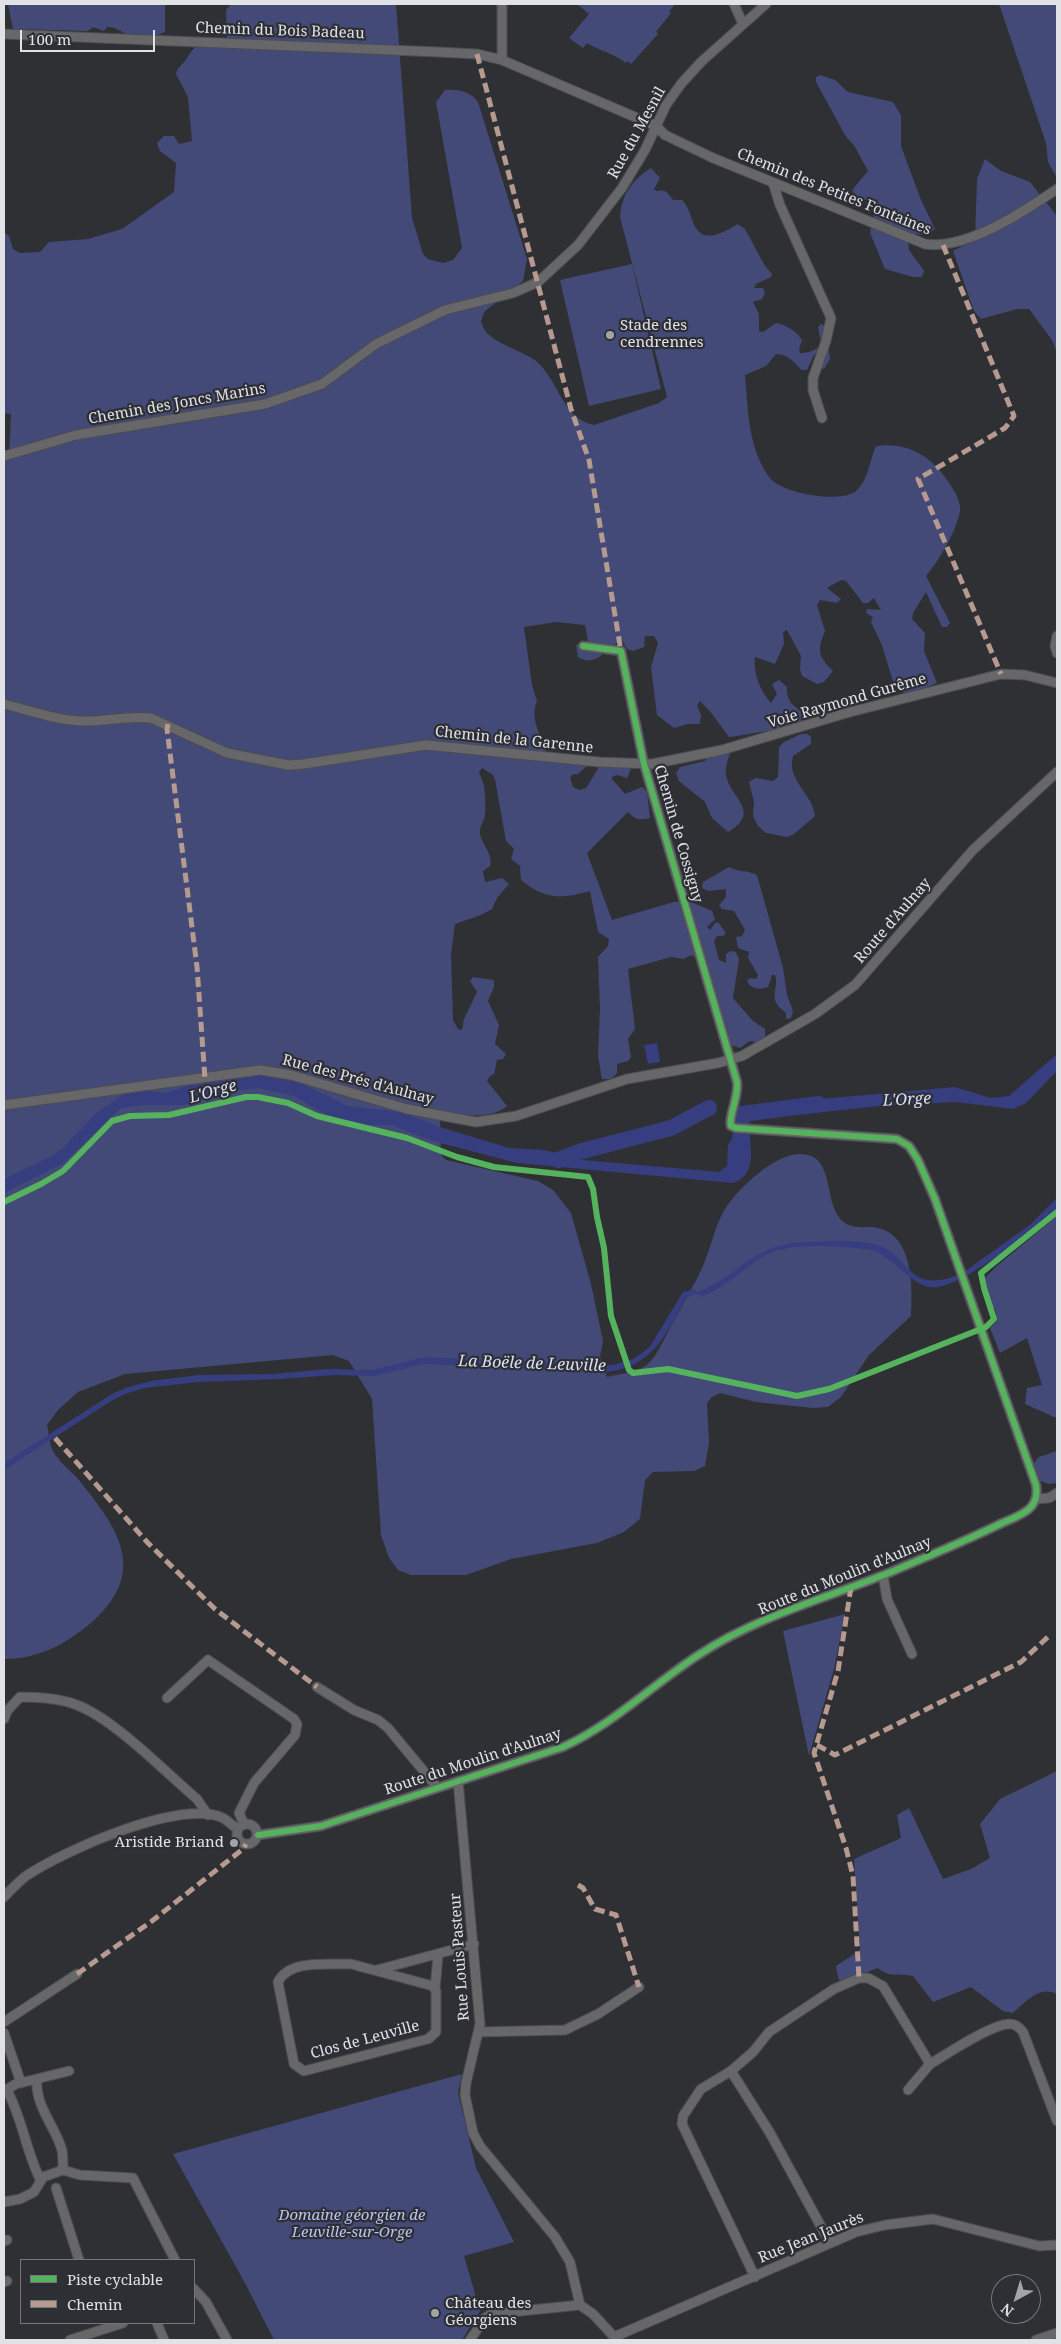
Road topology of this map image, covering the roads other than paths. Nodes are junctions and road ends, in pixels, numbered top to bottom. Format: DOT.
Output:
graph roads {
  1 [pos="502,4"];
  2 [pos="734,4"];
  3 [pos="766,4"];
  4 [pos="743,24"];
  5 [pos="4,34"];
  6 [pos="499,59"];
  7 [pos="656,126"];
  8 [pos="773,183"];
  9 [pos="1057,189"];
  10 [pos="538,282"];
  11 [pos="822,418"];
  12 [pos="4,456"];
  13 [pos="1057,636"];
  14 [pos="583,646"];
  15 [pos="1057,654"];
  16 [pos="1057,682"];
  17 [pos="4,704"];
  18 [pos="644,764"];
  19 [pos="1057,772"];
  20 [pos="730,1060"];
  21 [pos="4,1105"];
  22 [pos="1057,1493"];
  23 [pos="1036,1498"];
  24 [pos="883,1575"];
  25 [pos="912,1654"];
  26 [pos="317,1687"];
  27 [pos="167,1698"];
  28 [pos="4,1719"];
  29 [pos="458,1781"];
  30 [pos="437,1787"];
  31 [pos="208,1815"];
  32 [pos="241,1827"];
  33 [pos="258,1835"];
  34 [pos="4,1896"];
  35 [pos="474,1944"];
  36 [pos="438,1956"];
  37 [pos="375,1970"];
  38 [pos="77,1974"];
  39 [pos="639,1987"];
  40 [pos="435,1988"];
  41 [pos="4,2022"];
  42 [pos="479,2032"];
  43 [pos="4,2033"];
  44 [pos="930,2064"];
  45 [pos="69,2071"];
  46 [pos="731,2071"];
  47 [pos="37,2080"];
  48 [pos="21,2082"];
  49 [pos="908,2090"];
  50 [pos="6,2091"];
  51 [pos="1057,2121"];
  52 [pos="63,2170"];
  53 [pos="40,2181"];
  54 [pos="56,2188"];
  55 [pos="4,2202"];
  56 [pos="830,2243"];
  57 [pos="1057,2245"];
  58 [pos="80,2259"];
  59 [pos="174,2259"];
  60 [pos="755,2277"];
  61 [pos="195,2291"];
  62 [pos="580,2305"];
  63 [pos="116,2324"];
  64 [pos="157,2324"];
  65 [pos="101,2326"];
  66 [pos="1057,2333"];
  67 [pos="616,2339"];
  68 [pos="70,2340"];
  69 [pos="164,2340"];
  70 [pos="227,2340"];
  71 [pos="470,2340"];
  72 [pos="1036,2340"];
  1 -- 6 [label="street"];
  2 -- 4 [label="street"];
  3 -- 4 [label="street, Rue du Mesnil"];
  4 -- 7 [label="street, Rue du Mesnil"];
  5 -- 6 [label="street, Chemin du Bois Badeau"];
  6 -- 7 [label="street"];
  7 -- 8 [label="street, Chemin des Petites Fontaines"];
  7 -- 10 [label="street, Rue du Mesnil"];
  8 -- 9 [label="street, Chemin des Petites Fontaines"];
  8 -- 11 [label="street"];
  10 -- 12 [label="street, Chemin des Joncs Marins"];
  13 -- 15 [label="street"];
  14 -- 18 [label="street, Chemin de Cossigny"];
  16 -- 18 [label="street, Voie Raymond Gurême"];
  17 -- 18 [label="street, Chemin de la Garenne"];
  18 -- 20 [label="street, Chemin de Cossigny"];
  19 -- 20 [label="street, Route d'Aulnay"];
  20 -- 21 [label="street, Rue des Prés d'Aulnay"];
  20 -- 23 [label="street, Chemin de Cossigny"];
  22 -- 23 [label="street"];
  23 -- 24 [label="street, Route du Moulin d'Aulnay"];
  24 -- 25 [label="street"];
  24 -- 29 [label="street, Route du Moulin d'Aulnay"];
  26 -- 30 [label="street"];
  27 -- 32 [label="street"];
  28 -- 31 [label="street"];
  29 -- 30 [label="street, Route du Moulin d'Aulnay"];
  29 -- 35 [label="street, Rue Louis Pasteur"];
  30 -- 33 [label="street, Route du Moulin d'Aulnay"];
  31 -- 32 [label="street"];
  31 -- 34 [label="street"];
  32 -- 33 [label="street"];
  32 -- 33 [label="street"];
  35 -- 36 [label="street, Clos de Leuville"];
  35 -- 42 [label="street, Rue Louis Pasteur"];
  36 -- 37 [label="street, Clos de Leuville"];
  36 -- 40 [label="street, Clos de Leuville"];
  37 -- 40 [label="street, Clos de Leuville"];
  37 -- 40 [label="street, Clos de Leuville"];
  38 -- 41 [label="street"];
  39 -- 42 [label="street"];
  42 -- 62 [label="street, Rue Louis Pasteur"];
  43 -- 48 [label="street"];
  44 -- 46 [label="street"];
  44 -- 49 [label="street"];
  44 -- 51 [label="street"];
  45 -- 47 [label="street"];
  46 -- 56 [label="street"];
  46 -- 60 [label="street"];
  47 -- 48 [label="street"];
  47 -- 52 [label="street"];
  48 -- 50 [label="street"];
  50 -- 53 [label="street"];
  52 -- 53 [label="street"];
  52 -- 59 [label="street"];
  53 -- 55 [label="street"];
  54 -- 58 [label="street"];
  56 -- 57 [label="street, Rue Jean Jaurès"];
  56 -- 60 [label="street, Rue Jean Jaurès"];
  60 -- 67 [label="street, Rue Jean Jaurès"];
  61 -- 70 [label="street"];
  62 -- 67 [label="street"];
  62 -- 71 [label="street"];
  63 -- 65 [label="street"];
  64 -- 69 [label="street"];
  65 -- 68 [label="street"];
  66 -- 72 [label="street"];
}
